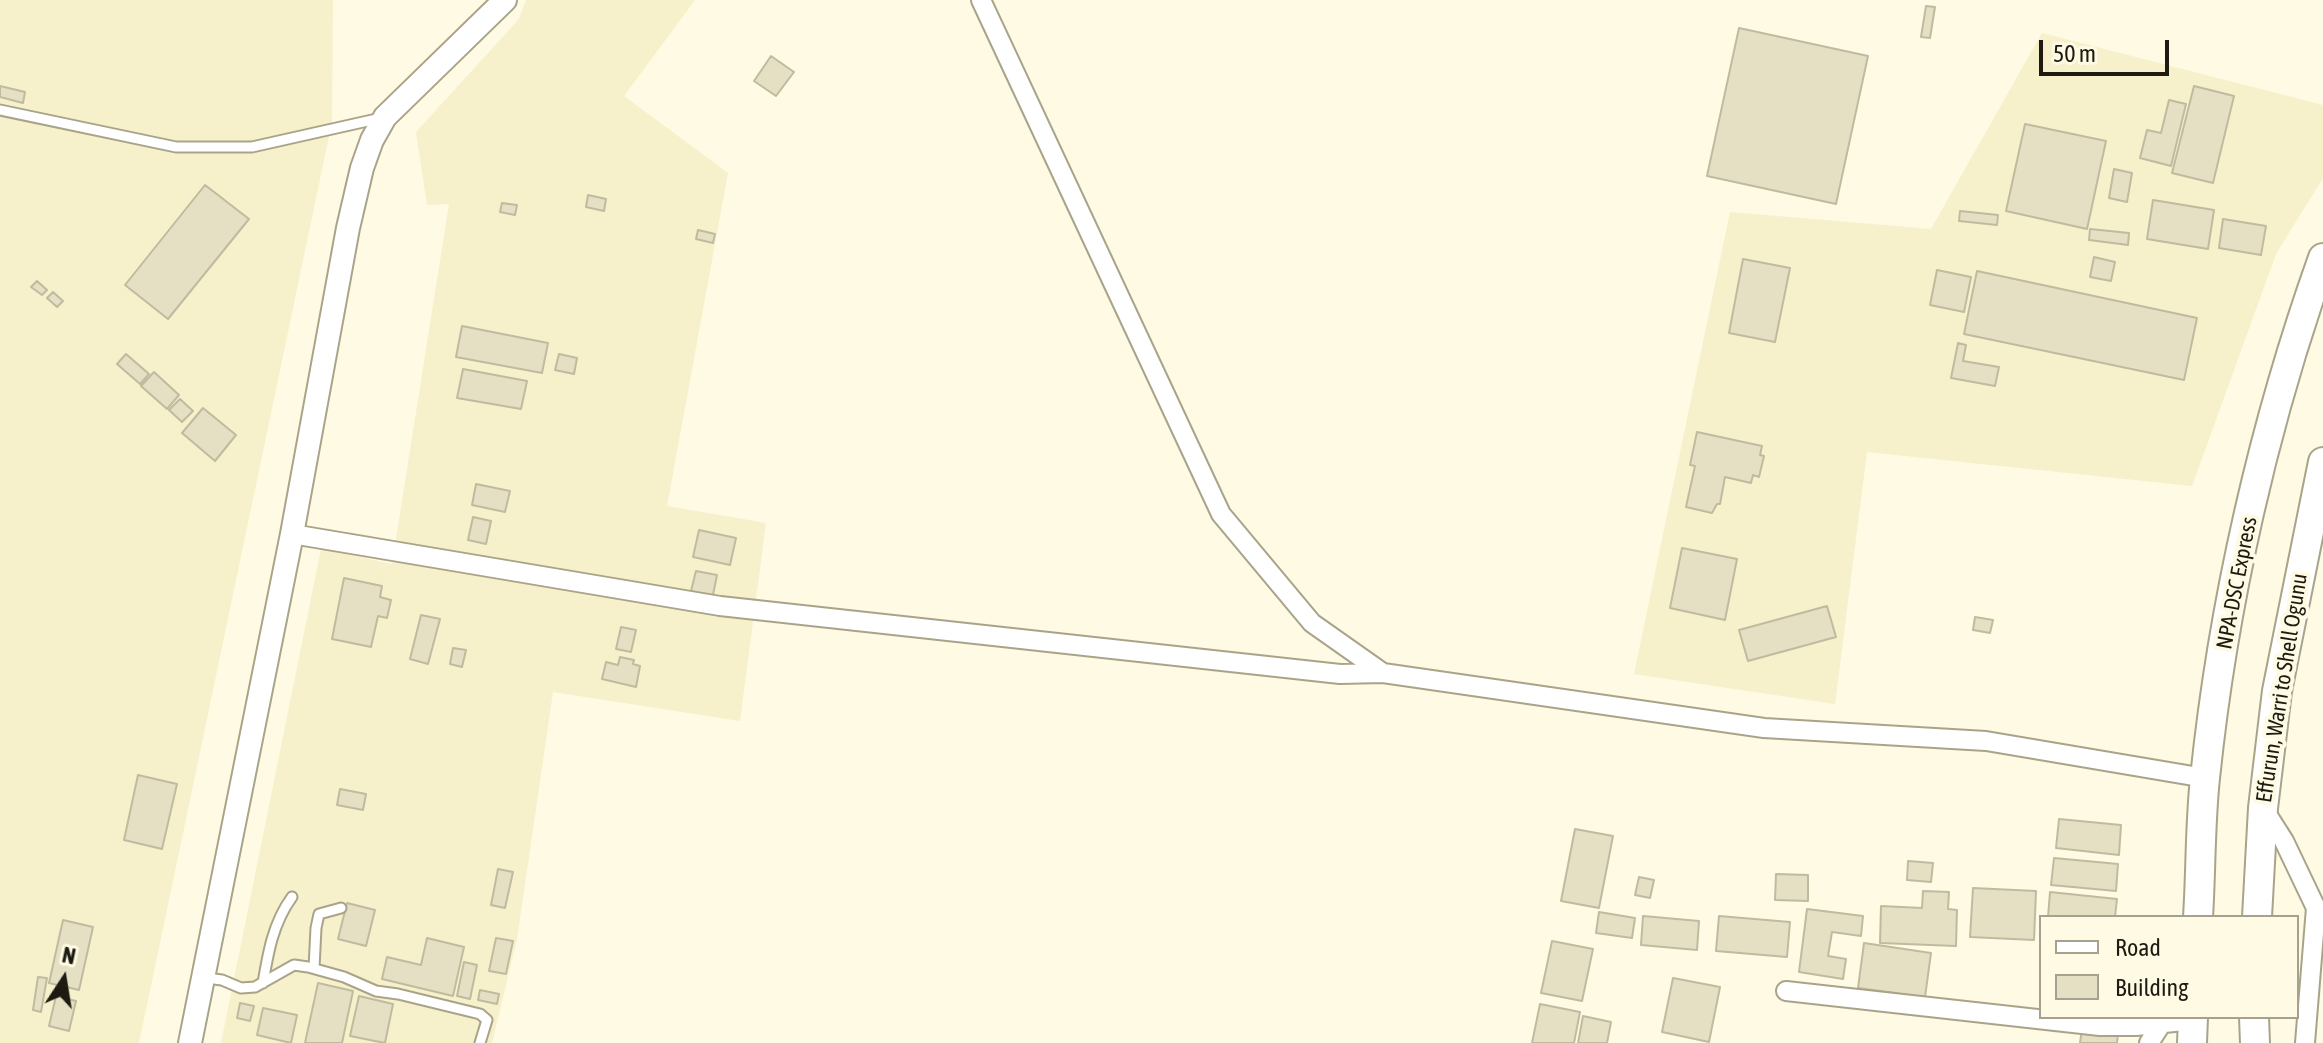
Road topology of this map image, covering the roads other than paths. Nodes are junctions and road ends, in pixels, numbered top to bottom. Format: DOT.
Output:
graph roads {
  1 [pos="505,0"];
  2 [pos="981,0"];
  3 [pos="0,110"];
  4 [pos="385,117"];
  5 [pos="2323,258"];
  6 [pos="2323,462"];
  7 [pos="292,534"];
  8 [pos="1383,673"];
  9 [pos="2205,778"];
  10 [pos="2263,808"];
  11 [pos="292,897"];
  12 [pos="341,908"];
  13 [pos="2198,915"];
  14 [pos="2257,915"];
  15 [pos="314,968"];
  16 [pos="202,977"];
  17 [pos="263,983"];
  18 [pos="1786,991"];
  19 [pos="2254,1019"];
  20 [pos="2162,1023"];
  21 [pos="2193,1027"];
  22 [pos="190,1043"];
  23 [pos="480,1043"];
  24 [pos="2149,1043"];
  25 [pos="2255,1043"];
  26 [pos="2305,1043"];
  1 -- 4 [label="street"];
  2 -- 8 [label="street"];
  3 -- 4 [label="lane"];
  4 -- 7 [label="street"];
  5 -- 9 [label="main road, NPA-DSC Express"];
  6 -- 10 [label="main road, Effurun, Warri to Shell Ogunu"];
  7 -- 8 [label="street"];
  7 -- 16 [label="street"];
  8 -- 9 [label="street"];
  9 -- 13 [label="main road, NPA-DSC Express"];
  10 -- 14 [label="main road, Effurun, Warri to Shell Ogunu"];
  10 -- 26 [label="street"];
  11 -- 17 [label="lane"];
  12 -- 15 [label="lane"];
  15 -- 17 [label="lane"];
  15 -- 23 [label="lane"];
  16 -- 17 [label="lane"];
  16 -- 22 [label="street"];
  18 -- 20 [label="street"];
  19 -- 25 [label="main road"];
  20 -- 21 [label="street"];
  20 -- 24 [label="street"];
}
